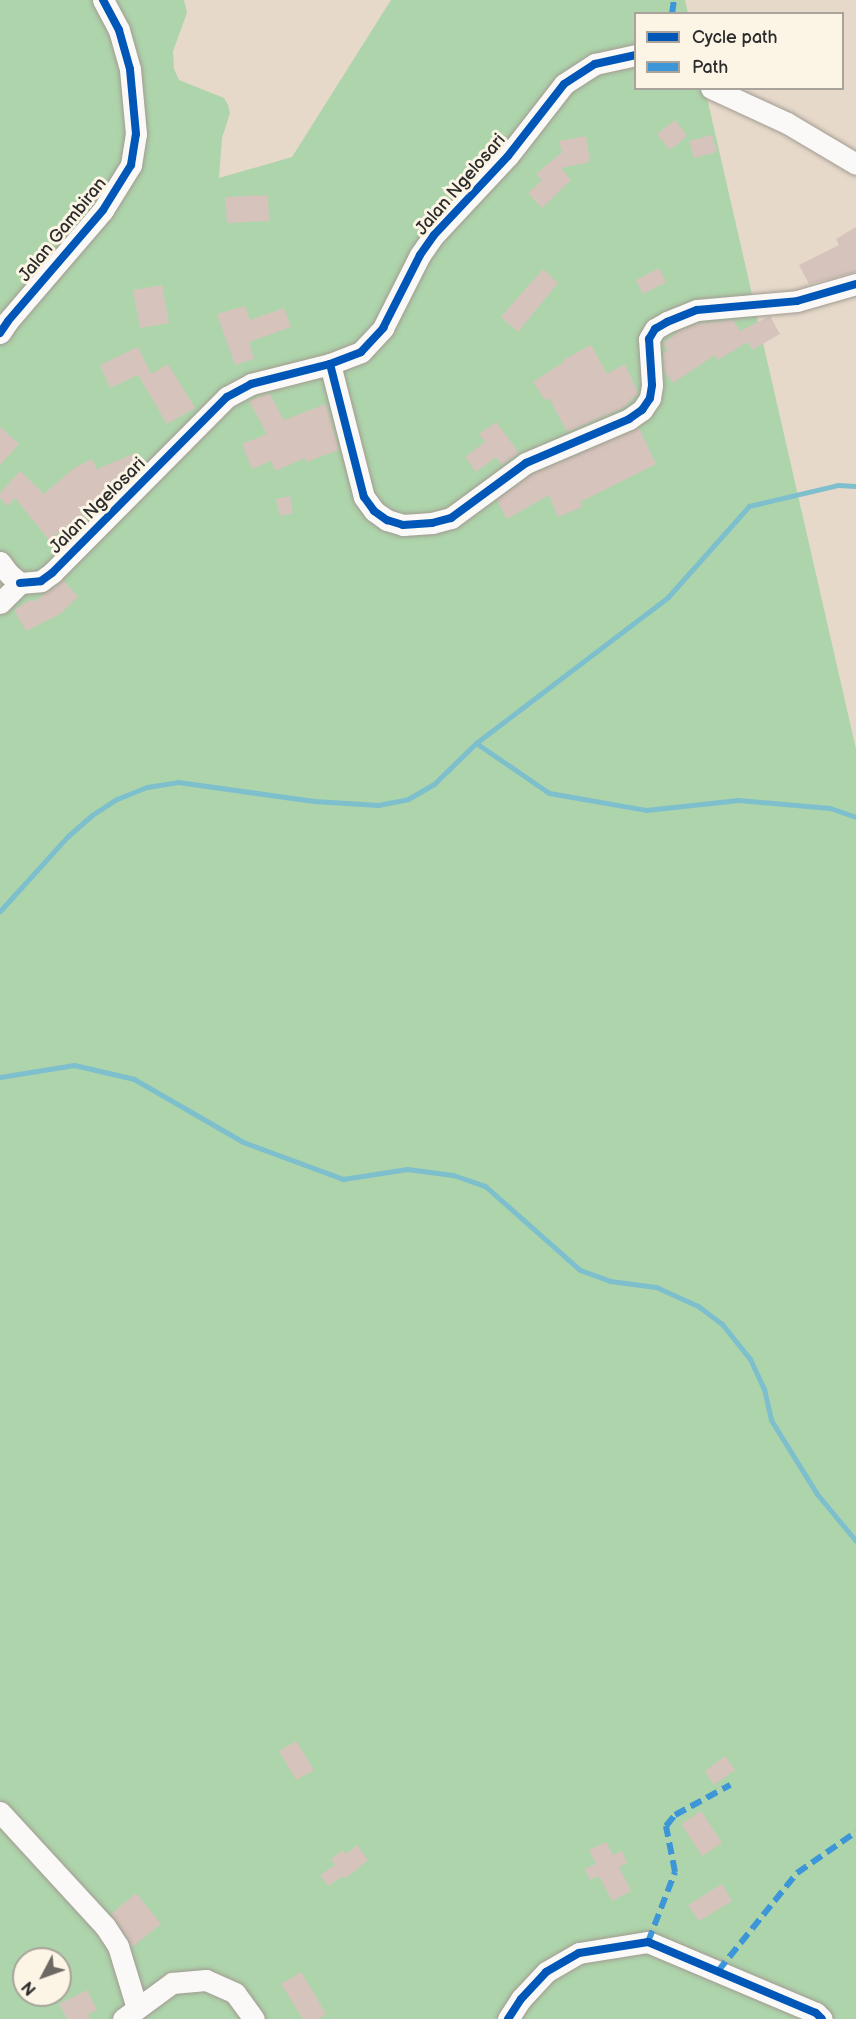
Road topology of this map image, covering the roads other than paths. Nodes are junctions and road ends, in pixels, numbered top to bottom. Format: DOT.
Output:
graph roads {
  1 [pos="103,0"];
  2 [pos="634,55"];
  3 [pos="715,90"];
  4 [pos="856,164"];
  5 [pos="856,284"];
  6 [pos="0,333"];
  7 [pos="330,364"];
  8 [pos="0,562"];
  9 [pos="20,583"];
  10 [pos="0,603"];
  11 [pos="0,1812"];
  12 [pos="130,2013"];
  13 [pos="254,2019"];
  14 [pos="508,2019"];
  15 [pos="822,2019"];
  1 -- 6 [label="street, Jalan Gambiran"];
  2 -- 7 [label="street, Jalan Ngelosari"];
  3 -- 4 [label="street"];
  5 -- 7 [label="street"];
  7 -- 9 [label="street, Jalan Ngelosari"];
  8 -- 9 [label="street"];
  9 -- 10 [label="street"];
  11 -- 12 [label="street"];
  12 -- 13 [label="street"];
  14 -- 15 [label="street"];
}
